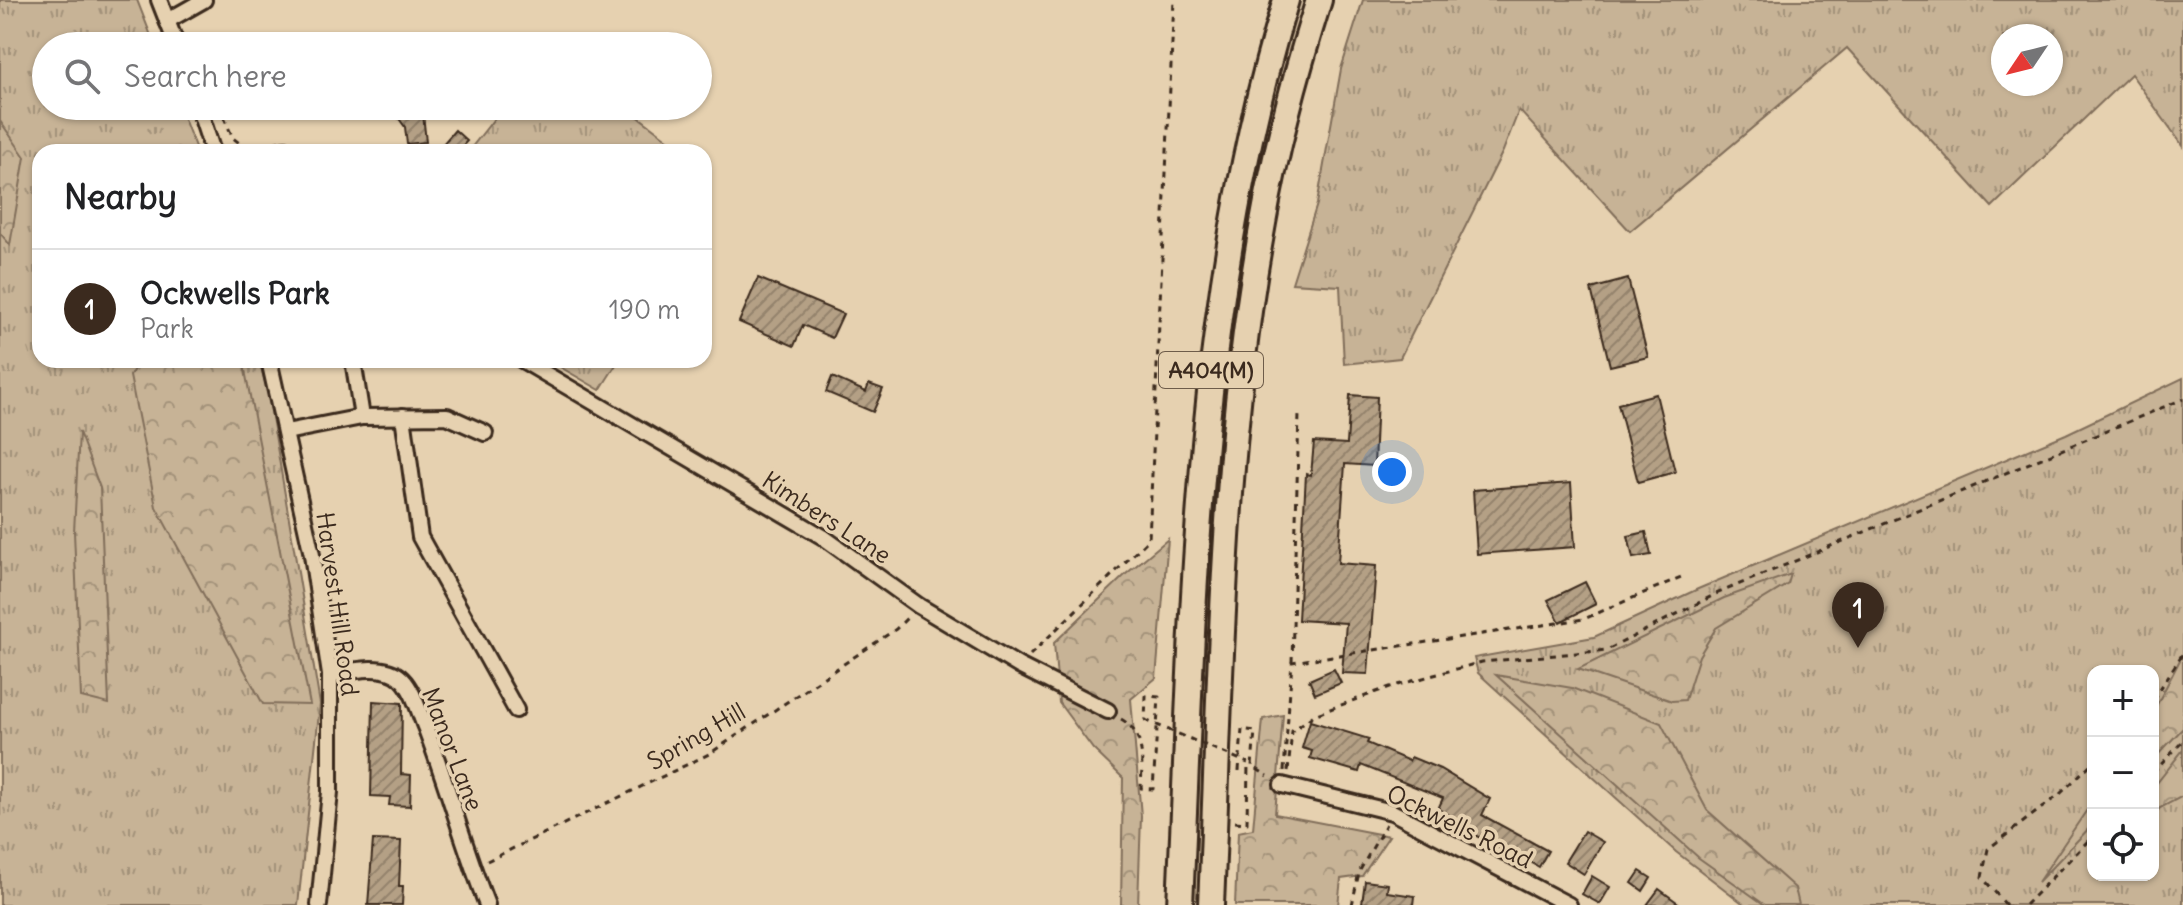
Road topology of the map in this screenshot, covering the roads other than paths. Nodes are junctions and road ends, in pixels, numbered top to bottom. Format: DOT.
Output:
graph roads {
  1 [pos="159,0"];
  2 [pos="204,0"];
  3 [pos="1286,0"];
  4 [pos="1319,0"];
  5 [pos="167,21"];
  6 [pos="171,32"];
  7 [pos="203,120"];
  8 [pos="210,144"];
  9 [pos="271,368"];
  10 [pos="354,368"];
  11 [pos="536,368"];
  12 [pos="403,416"];
  13 [pos="362,417"];
  14 [pos="286,432"];
  15 [pos="485,433"];
  16 [pos="330,675"];
  17 [pos="516,710"];
  18 [pos="1108,711"];
  19 [pos="1284,786"];
  20 [pos="319,905"];
  21 [pos="487,905"];
  22 [pos="1180,905"];
  23 [pos="1211,905"];
  24 [pos="1569,905"];
  1 -- 5 [label="street"];
  2 -- 5 [label="street"];
  3 -- 22 [label="highway, A404(M)"];
  4 -- 23 [label="highway, A404(M)"];
  5 -- 6 [label="street"];
  7 -- 8 [label="street"];
  9 -- 14 [label="street, Harvest Hill Road"];
  10 -- 13 [label="street"];
  11 -- 18 [label="street, Kimbers Lane"];
  12 -- 13 [label="street"];
  12 -- 15 [label="street"];
  12 -- 17 [label="street"];
  13 -- 14 [label="street"];
  14 -- 16 [label="street, Harvest Hill Road"];
  16 -- 20 [label="street, Harvest Hill Road"];
  16 -- 21 [label="street, Manor Lane"];
  19 -- 24 [label="street, Ockwells Road"];
}
